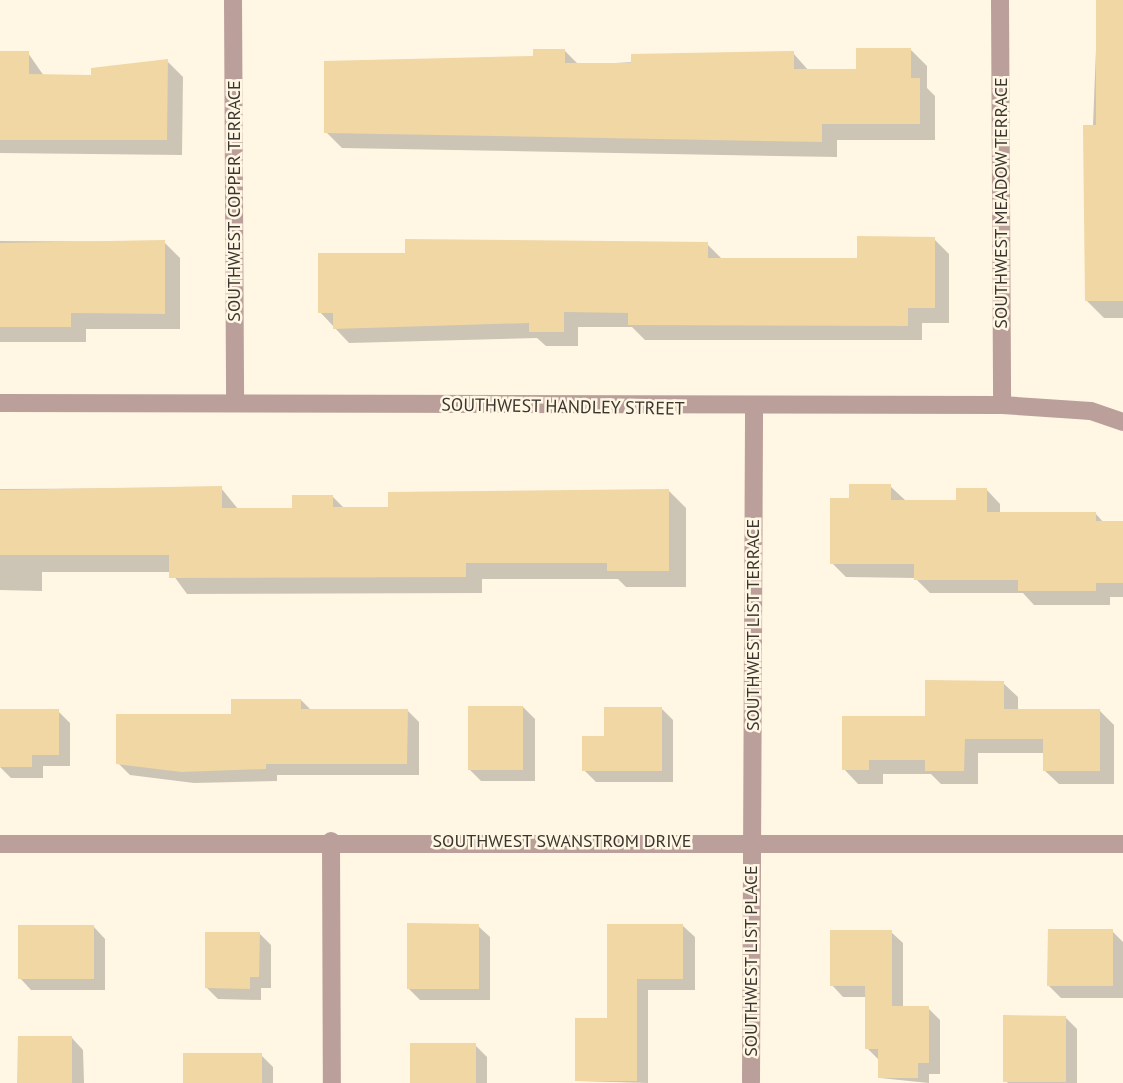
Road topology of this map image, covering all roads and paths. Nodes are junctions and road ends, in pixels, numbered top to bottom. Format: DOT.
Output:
graph roads {
  1 [pos="233,0"];
  2 [pos="1000,0"];
  3 [pos="0,403"];
  4 [pos="235,403"];
  5 [pos="1002,405"];
  6 [pos="754,409"];
  7 [pos="1123,422"];
  8 [pos="331,841"];
  9 [pos="752,841"];
  10 [pos="0,844"];
  11 [pos="1123,844"];
  12 [pos="751,1081"];
  13 [pos="332,1083"];
  1 -- 4 [label="street, SOUTHWEST COPPER TERRACE"];
  2 -- 5 [label="street, SOUTHWEST MEADOW TERRACE"];
  3 -- 4 [label="street, SOUTHWEST HANDLEY STREET"];
  4 -- 6 [label="street, SOUTHWEST HANDLEY STREET"];
  5 -- 6 [label="street, SOUTHWEST HANDLEY STREET"];
  5 -- 7 [label="street, SOUTHWEST HANDLEY STREET"];
  6 -- 9 [label="street, SOUTHWEST LIST TERRACE"];
  8 -- 9 [label="street, SOUTHWEST SWANSTROM DRIVE"];
  8 -- 10 [label="street, SOUTHWEST SWANSTROM DRIVE"];
  8 -- 13 [label="street"];
  9 -- 11 [label="street, SOUTHWEST SWANSTROM DRIVE"];
  9 -- 12 [label="street, SOUTHWEST LIST PLACE"];
}
